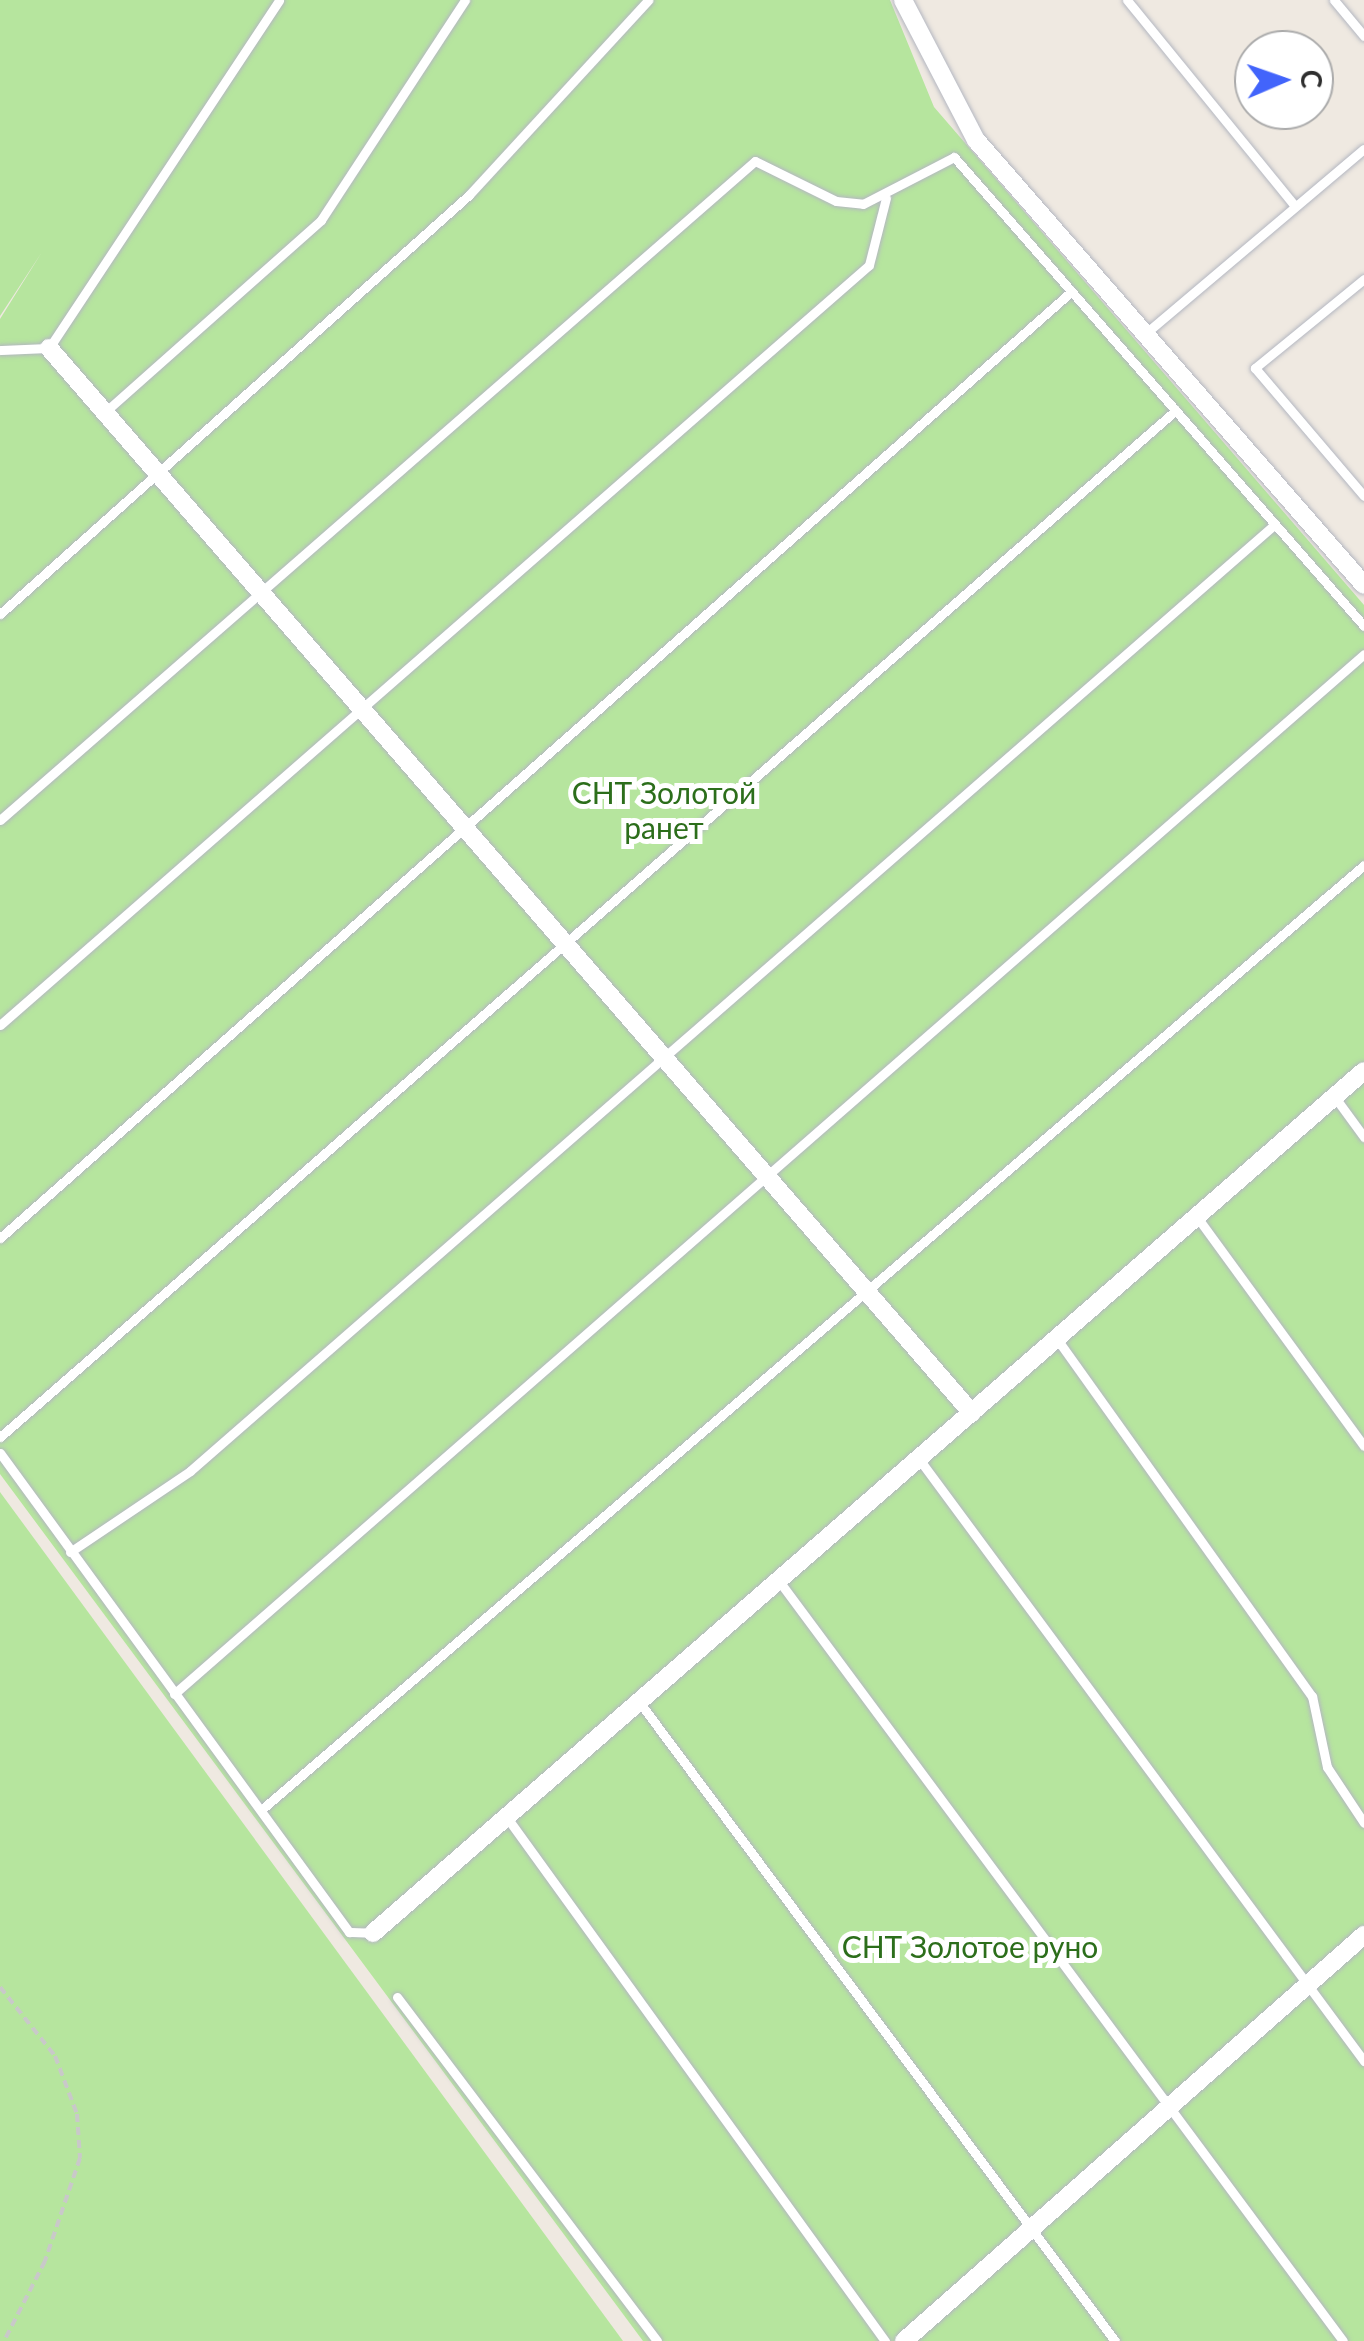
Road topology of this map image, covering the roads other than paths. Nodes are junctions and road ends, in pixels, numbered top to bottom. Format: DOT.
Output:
graph roads {
  1 [pos="279,0"];
  2 [pos="465,0"];
  3 [pos="648,0"];
  4 [pos="903,0"];
  5 [pos="1127,0"];
  6 [pos="1334,0"];
  7 [pos="1364,36"];
  8 [pos="1364,149"];
  9 [pos="886,198"];
  10 [pos="1294,206"];
  11 [pos="1364,279"];
  12 [pos="1072,292"];
  13 [pos="1146,334"];
  14 [pos="49,348"];
  15 [pos="0,350"];
  16 [pos="1176,410"];
  17 [pos="104,412"];
  18 [pos="160,476"];
  19 [pos="1364,496"];
  20 [pos="1276,524"];
  21 [pos="1364,585"];
  22 [pos="261,592"];
  23 [pos="0,614"];
  24 [pos="1364,626"];
  25 [pos="1364,654"];
  26 [pos="362,710"];
  27 [pos="0,820"];
  28 [pos="464,826"];
  29 [pos="1364,865"];
  30 [pos="566,945"];
  31 [pos="0,1026"];
  32 [pos="667,1061"];
  33 [pos="1364,1070"];
  34 [pos="1334,1096"];
  35 [pos="1364,1137"];
  36 [pos="767,1177"];
  37 [pos="1196,1217"];
  38 [pos="0,1238"];
  39 [pos="869,1294"];
  40 [pos="1057,1339"];
  41 [pos="972,1413"];
  42 [pos="0,1437"];
  43 [pos="1364,1446"];
  44 [pos="0,1453"];
  45 [pos="919,1459"];
  46 [pos="70,1552"];
  47 [pos="779,1582"];
  48 [pos="174,1694"];
  49 [pos="640,1703"];
  50 [pos="261,1810"];
  51 [pos="508,1818"];
  52 [pos="1364,1822"];
  53 [pos="374,1933"];
  54 [pos="1364,1935"];
  55 [pos="1307,1984"];
  56 [pos="397,1996"];
  57 [pos="1364,2061"];
  58 [pos="1168,2107"];
  59 [pos="1030,2228"];
  60 [pos="658,2341"];
  61 [pos="885,2341"];
  62 [pos="904,2341"];
  63 [pos="1115,2341"];
  64 [pos="1343,2341"];
  1 -- 14 [label="lane"];
  2 -- 17 [label="lane"];
  3 -- 18 [label="lane"];
  4 -- 13 [label="street"];
  5 -- 10 [label="lane"];
  6 -- 7 [label="lane"];
  8 -- 10 [label="lane"];
  9 -- 12 [label="lane"];
  9 -- 22 [label="lane"];
  9 -- 26 [label="lane"];
  10 -- 13 [label="lane"];
  11 -- 19 [label="lane"];
  12 -- 16 [label="lane"];
  12 -- 28 [label="lane"];
  13 -- 21 [label="street"];
  14 -- 15 [label="lane"];
  14 -- 17 [label="street"];
  16 -- 20 [label="lane"];
  16 -- 30 [label="lane"];
  17 -- 18 [label="street"];
  18 -- 22 [label="street"];
  18 -- 23 [label="lane"];
  20 -- 24 [label="lane"];
  20 -- 32 [label="lane"];
  22 -- 26 [label="street"];
  22 -- 27 [label="lane"];
  25 -- 36 [label="lane"];
  26 -- 28 [label="street"];
  26 -- 31 [label="lane"];
  28 -- 30 [label="street"];
  28 -- 38 [label="lane"];
  29 -- 39 [label="lane"];
  30 -- 32 [label="street"];
  30 -- 42 [label="lane"];
  32 -- 36 [label="street"];
  32 -- 46 [label="lane"];
  33 -- 34 [label="street"];
  34 -- 35 [label="lane"];
  34 -- 37 [label="street"];
  36 -- 39 [label="street"];
  36 -- 48 [label="lane"];
  37 -- 40 [label="street"];
  37 -- 43 [label="lane"];
  39 -- 41 [label="street"];
  39 -- 50 [label="lane"];
  40 -- 41 [label="street"];
  40 -- 52 [label="lane"];
  41 -- 45 [label="street"];
  44 -- 46 [label="lane"];
  45 -- 47 [label="street"];
  45 -- 55 [label="lane"];
  46 -- 48 [label="lane"];
  47 -- 49 [label="street"];
  47 -- 58 [label="lane"];
  48 -- 50 [label="lane"];
  49 -- 51 [label="street"];
  49 -- 59 [label="lane"];
  50 -- 53 [label="lane"];
  51 -- 53 [label="street"];
  51 -- 61 [label="lane"];
  54 -- 55 [label="street"];
  55 -- 57 [label="lane"];
  55 -- 58 [label="street"];
  56 -- 60 [label="lane"];
  58 -- 59 [label="street"];
  58 -- 64 [label="lane"];
  59 -- 62 [label="street"];
  59 -- 63 [label="lane"];
}
